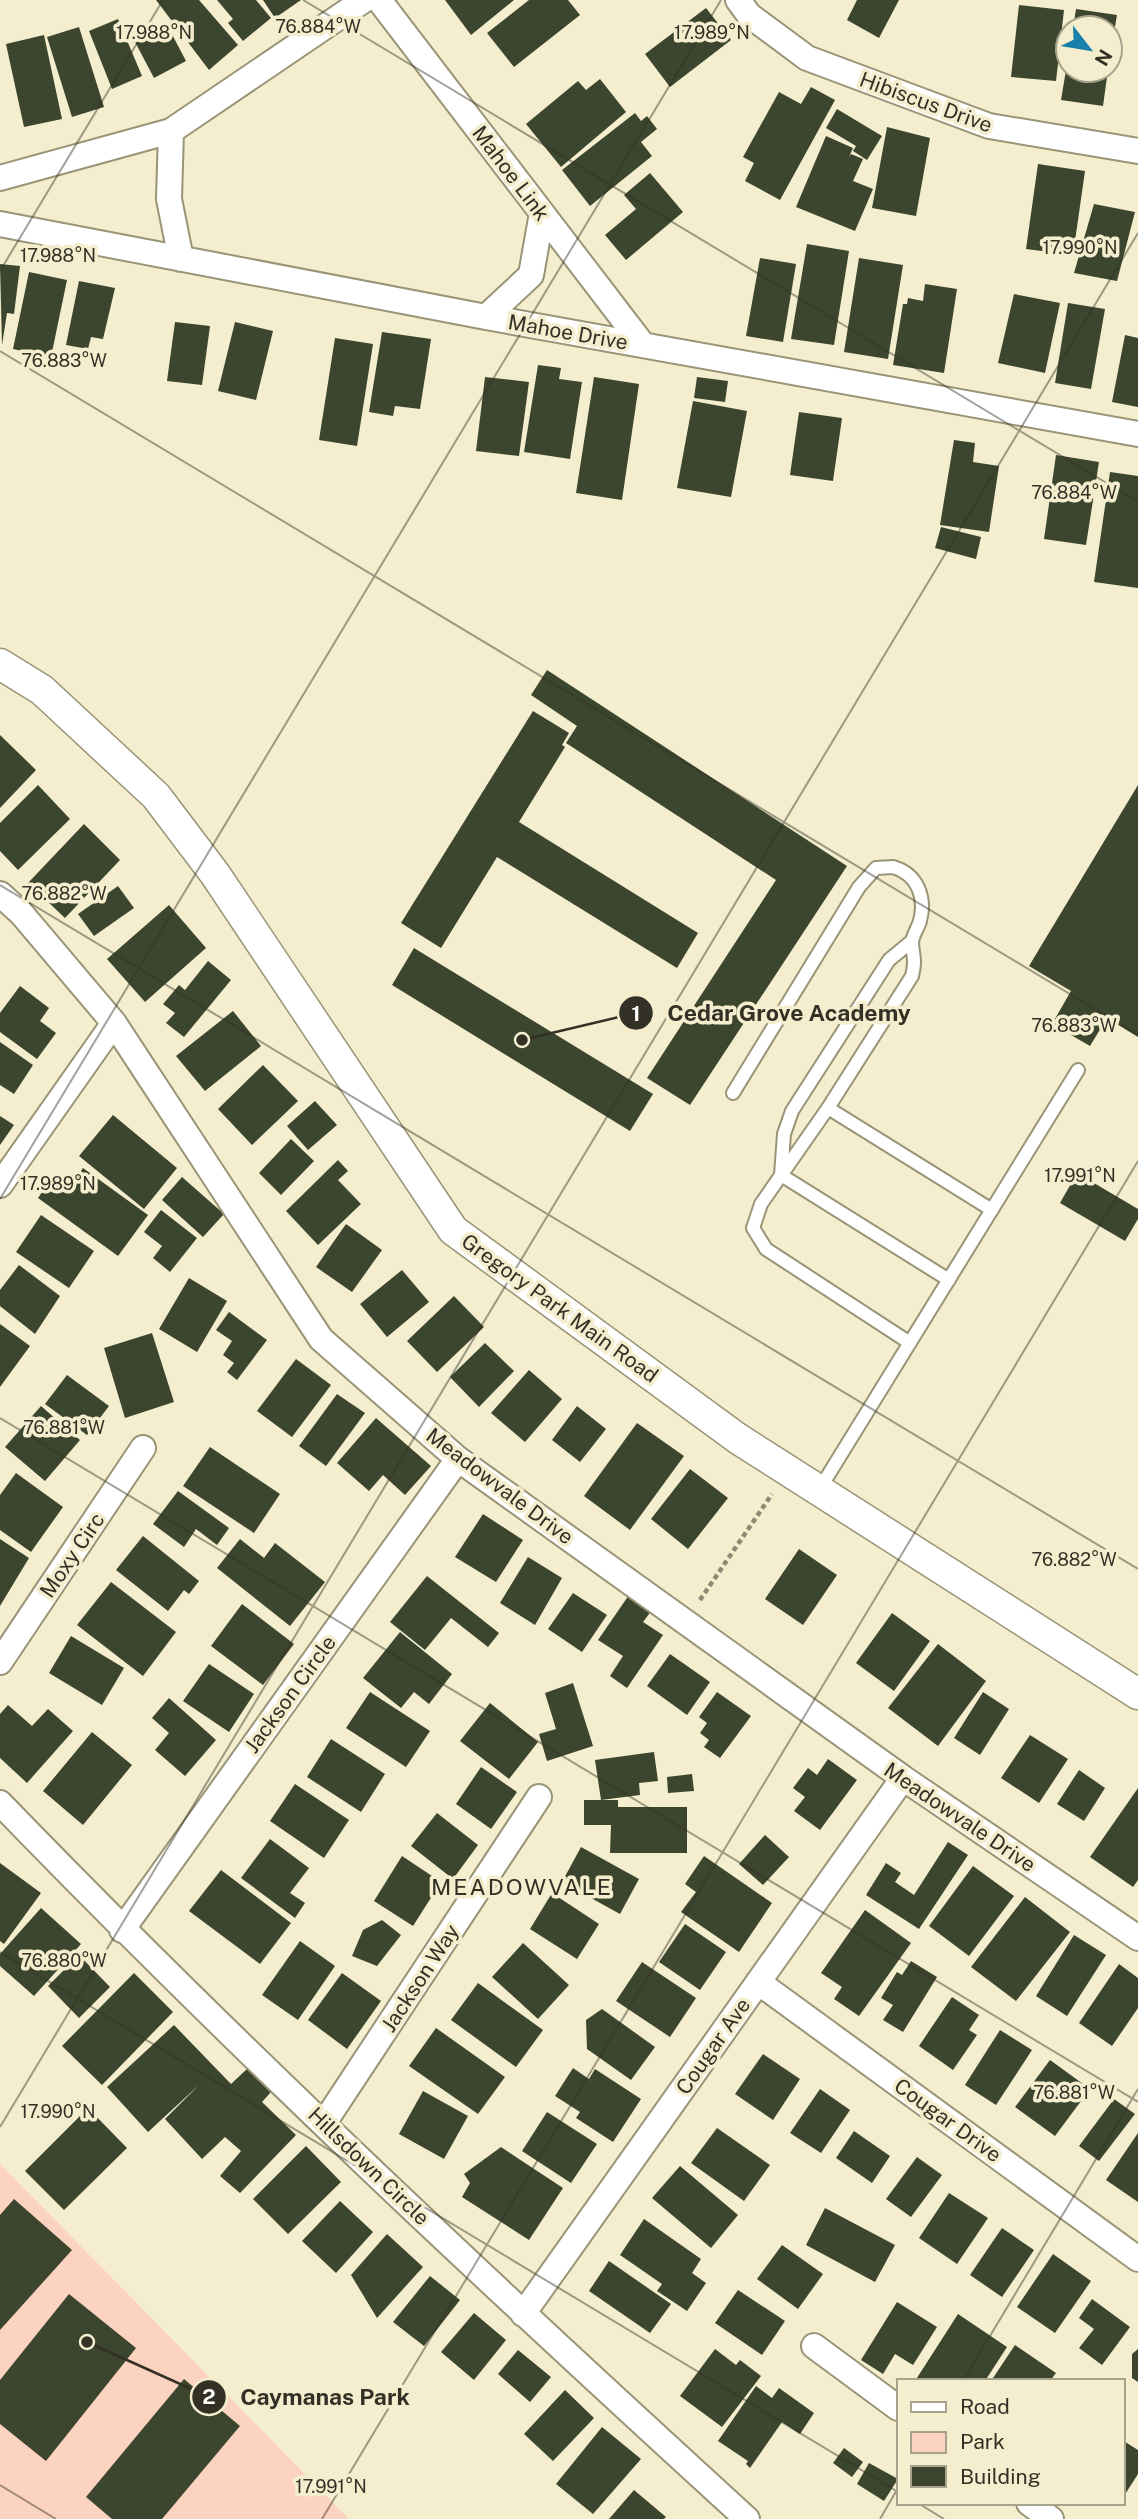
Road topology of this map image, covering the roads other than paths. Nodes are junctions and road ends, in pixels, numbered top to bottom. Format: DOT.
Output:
graph roads {
  1 [pos="364,0"];
  2 [pos="379,0"];
  3 [pos="738,0"];
  4 [pos="171,131"];
  5 [pos="1138,151"];
  6 [pos="0,178"];
  7 [pos="542,213"];
  8 [pos="0,224"];
  9 [pos="181,259"];
  10 [pos="486,317"];
  11 [pos="643,345"];
  12 [pos="1138,434"];
  13 [pos="0,664"];
  14 [pos="0,894"];
  15 [pos="912,941"];
  16 [pos="114,1023"];
  17 [pos="1078,1070"];
  18 [pos="733,1093"];
  19 [pos="828,1108"];
  20 [pos="781,1175"];
  21 [pos="0,1185"];
  22 [pos="992,1210"];
  23 [pos="949,1280"];
  24 [pos="910,1343"];
  25 [pos="143,1448"];
  26 [pos="458,1459"];
  27 [pos="819,1490"];
  28 [pos="0,1662"];
  29 [pos="1138,1694"];
  30 [pos="903,1778"];
  31 [pos="539,1797"];
  32 [pos="0,1803"];
  33 [pos="122,1930"];
  34 [pos="1138,1938"];
  35 [pos="758,1982"];
  36 [pos="324,2123"];
  37 [pos="1138,2259"];
  38 [pos="523,2314"];
  39 [pos="814,2346"];
  40 [pos="897,2407"];
  41 [pos="1032,2505"];
  42 [pos="747,2519"];
  43 [pos="1051,2519"];
  1 -- 4 [label="street"];
  2 -- 7 [label="street, Mahoe Link"];
  3 -- 5 [label="street, Hibiscus Drive"];
  4 -- 6 [label="street"];
  4 -- 9 [label="street"];
  7 -- 10 [label="street"];
  7 -- 11 [label="street, Mahoe Link"];
  8 -- 9 [label="street, Mahoe Drive"];
  9 -- 10 [label="street, Mahoe Drive"];
  10 -- 11 [label="street, Mahoe Drive"];
  11 -- 12 [label="street, Mahoe Drive"];
  13 -- 27 [label="street, Gregory Park Main Road"];
  14 -- 16 [label="street, Meadowvale Drive"];
  15 -- 18 [label="lane"];
  15 -- 19 [label="lane"];
  15 -- 20 [label="lane"];
  16 -- 21 [label="street"];
  16 -- 26 [label="street, Meadowvale Drive"];
  17 -- 22 [label="lane"];
  19 -- 20 [label="lane"];
  19 -- 22 [label="lane"];
  20 -- 23 [label="lane"];
  20 -- 24 [label="lane"];
  22 -- 23 [label="lane"];
  23 -- 24 [label="lane"];
  24 -- 27 [label="lane"];
  25 -- 28 [label="street, Moxy Circ"];
  26 -- 30 [label="street, Meadowvale Drive"];
  26 -- 33 [label="street, Jackson Circle"];
  27 -- 29 [label="street, Gregory Park Main Road"];
  30 -- 34 [label="street, Meadowvale Drive"];
  30 -- 35 [label="street, Cougar Ave"];
  31 -- 36 [label="street, Jackson Way"];
  32 -- 33 [label="street, Hillsdown Circle"];
  33 -- 36 [label="street, Hillsdown Circle"];
  35 -- 37 [label="street, Cougar Drive"];
  35 -- 38 [label="street, Cougar Ave"];
  36 -- 38 [label="street, Hillsdown Circle"];
  38 -- 42 [label="street, Hillsdown Circle"];
  39 -- 40 [label="street"];
  41 -- 43 [label="street"];
}
